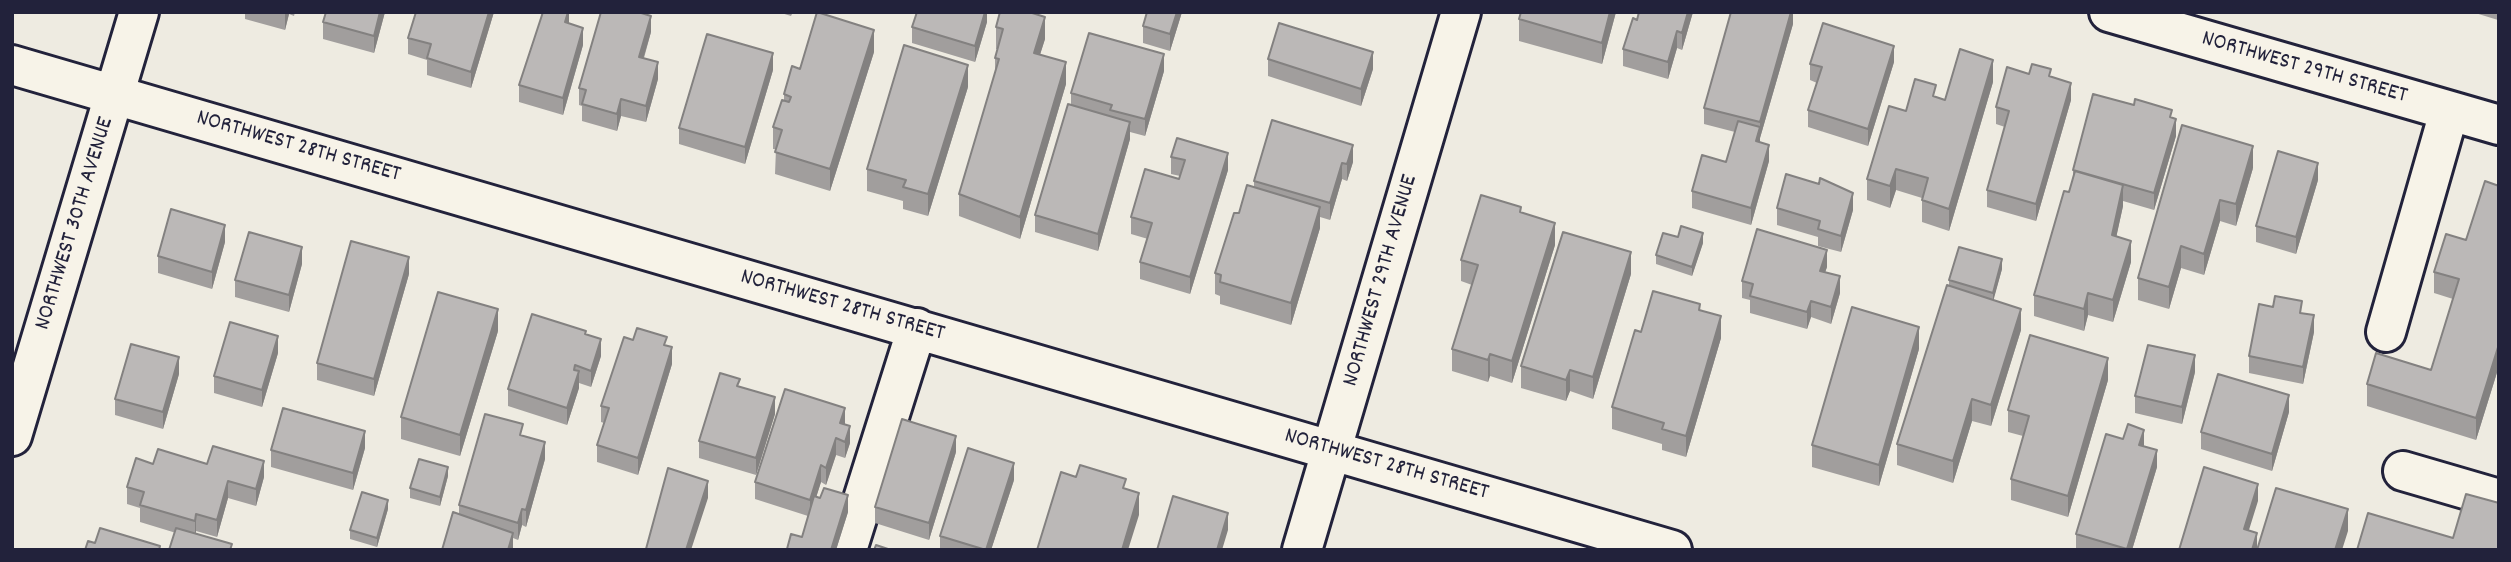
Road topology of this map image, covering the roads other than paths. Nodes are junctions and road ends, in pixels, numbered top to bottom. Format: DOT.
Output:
graph roads {
  1 [pos="139,12"];
  2 [pos="1461,12"];
  3 [pos="2109,12"];
  4 [pos="12,65"];
  5 [pos="115,94"];
  6 [pos="2449,112"];
  7 [pos="2499,125"];
  8 [pos="917,328"];
  9 [pos="2386,332"];
  10 [pos="12,436"];
  11 [pos="1332,450"];
  12 [pos="2403,471"];
  13 [pos="2499,499"];
  14 [pos="847,550"];
  15 [pos="1302,550"];
  16 [pos="1672,550"];
  1 -- 5 [label="street, NORTHWEST 30TH AVENUE"];
  2 -- 11 [label="street, NORTHWEST 29TH AVENUE"];
  3 -- 6 [label="street, NORTHWEST 29TH STREET"];
  4 -- 5 [label="street, NORTHWEST 28TH STREET"];
  5 -- 8 [label="street, NORTHWEST 28TH STREET"];
  5 -- 10 [label="street, NORTHWEST 30TH AVENUE"];
  6 -- 7 [label="street, NORTHWEST 29TH STREET"];
  6 -- 9 [label="street"];
  8 -- 11 [label="street, NORTHWEST 28TH STREET"];
  8 -- 14 [label="street"];
  11 -- 15 [label="street, NORTHWEST 29TH AVENUE"];
  11 -- 16 [label="street, NORTHWEST 28TH STREET"];
  12 -- 13 [label="street"];
}
